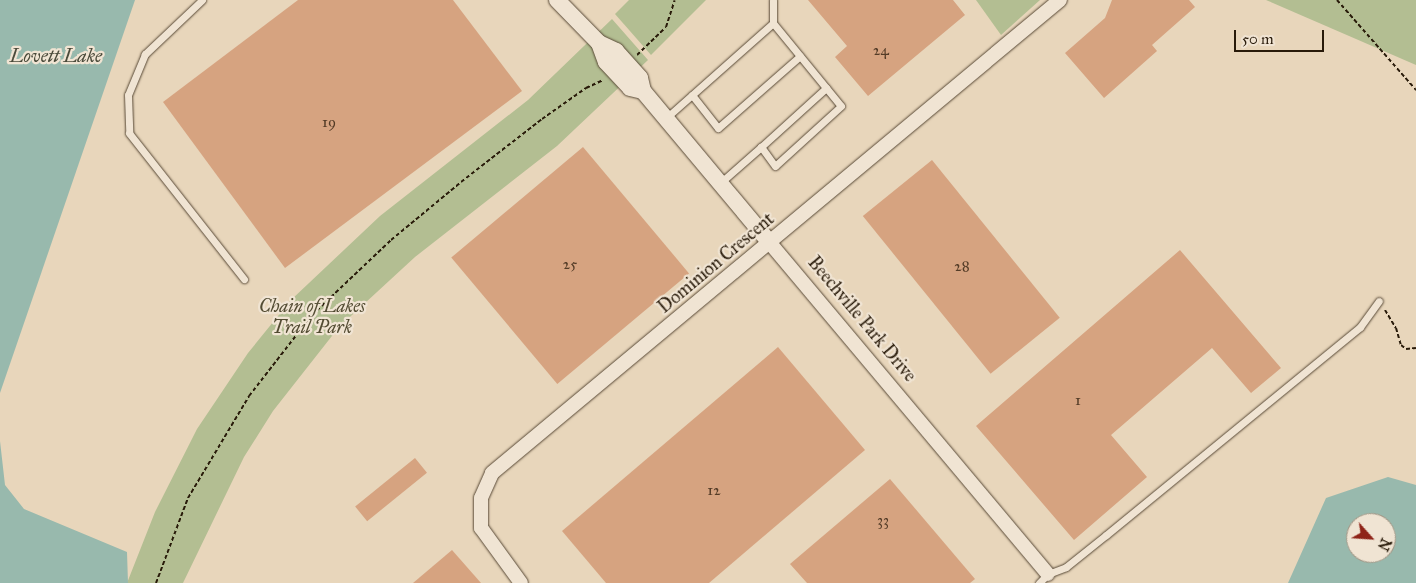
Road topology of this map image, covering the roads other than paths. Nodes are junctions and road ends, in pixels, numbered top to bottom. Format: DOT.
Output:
graph roads {
  1 [pos="202,0"];
  2 [pos="557,0"];
  3 [pos="773,0"];
  4 [pos="1060,0"];
  5 [pos="774,23"];
  6 [pos="800,56"];
  7 [pos="826,88"];
  8 [pos="692,95"];
  9 [pos="666,118"];
  10 [pos="761,147"];
  11 [pos="720,183"];
  12 [pos="770,243"];
  13 [pos="244,279"];
  14 [pos="1380,302"];
  15 [pos="1044,579"];
  16 [pos="521,583"];
  1 -- 13 [label="lane"];
  2 -- 9 [label="street, Beechville Park Drive"];
  3 -- 5 [label="lane"];
  4 -- 12 [label="street, Dominion Crescent"];
  5 -- 6 [label="lane"];
  5 -- 8 [label="lane"];
  6 -- 7 [label="lane"];
  6 -- 8 [label="lane"];
  7 -- 10 [label="lane"];
  7 -- 10 [label="lane"];
  8 -- 9 [label="lane"];
  9 -- 11 [label="street, Beechville Park Drive"];
  10 -- 11 [label="lane"];
  11 -- 12 [label="street, Beechville Park Drive"];
  12 -- 15 [label="street, Beechville Park Drive"];
  12 -- 16 [label="street, Dominion Crescent"];
  14 -- 15 [label="lane"];
}
